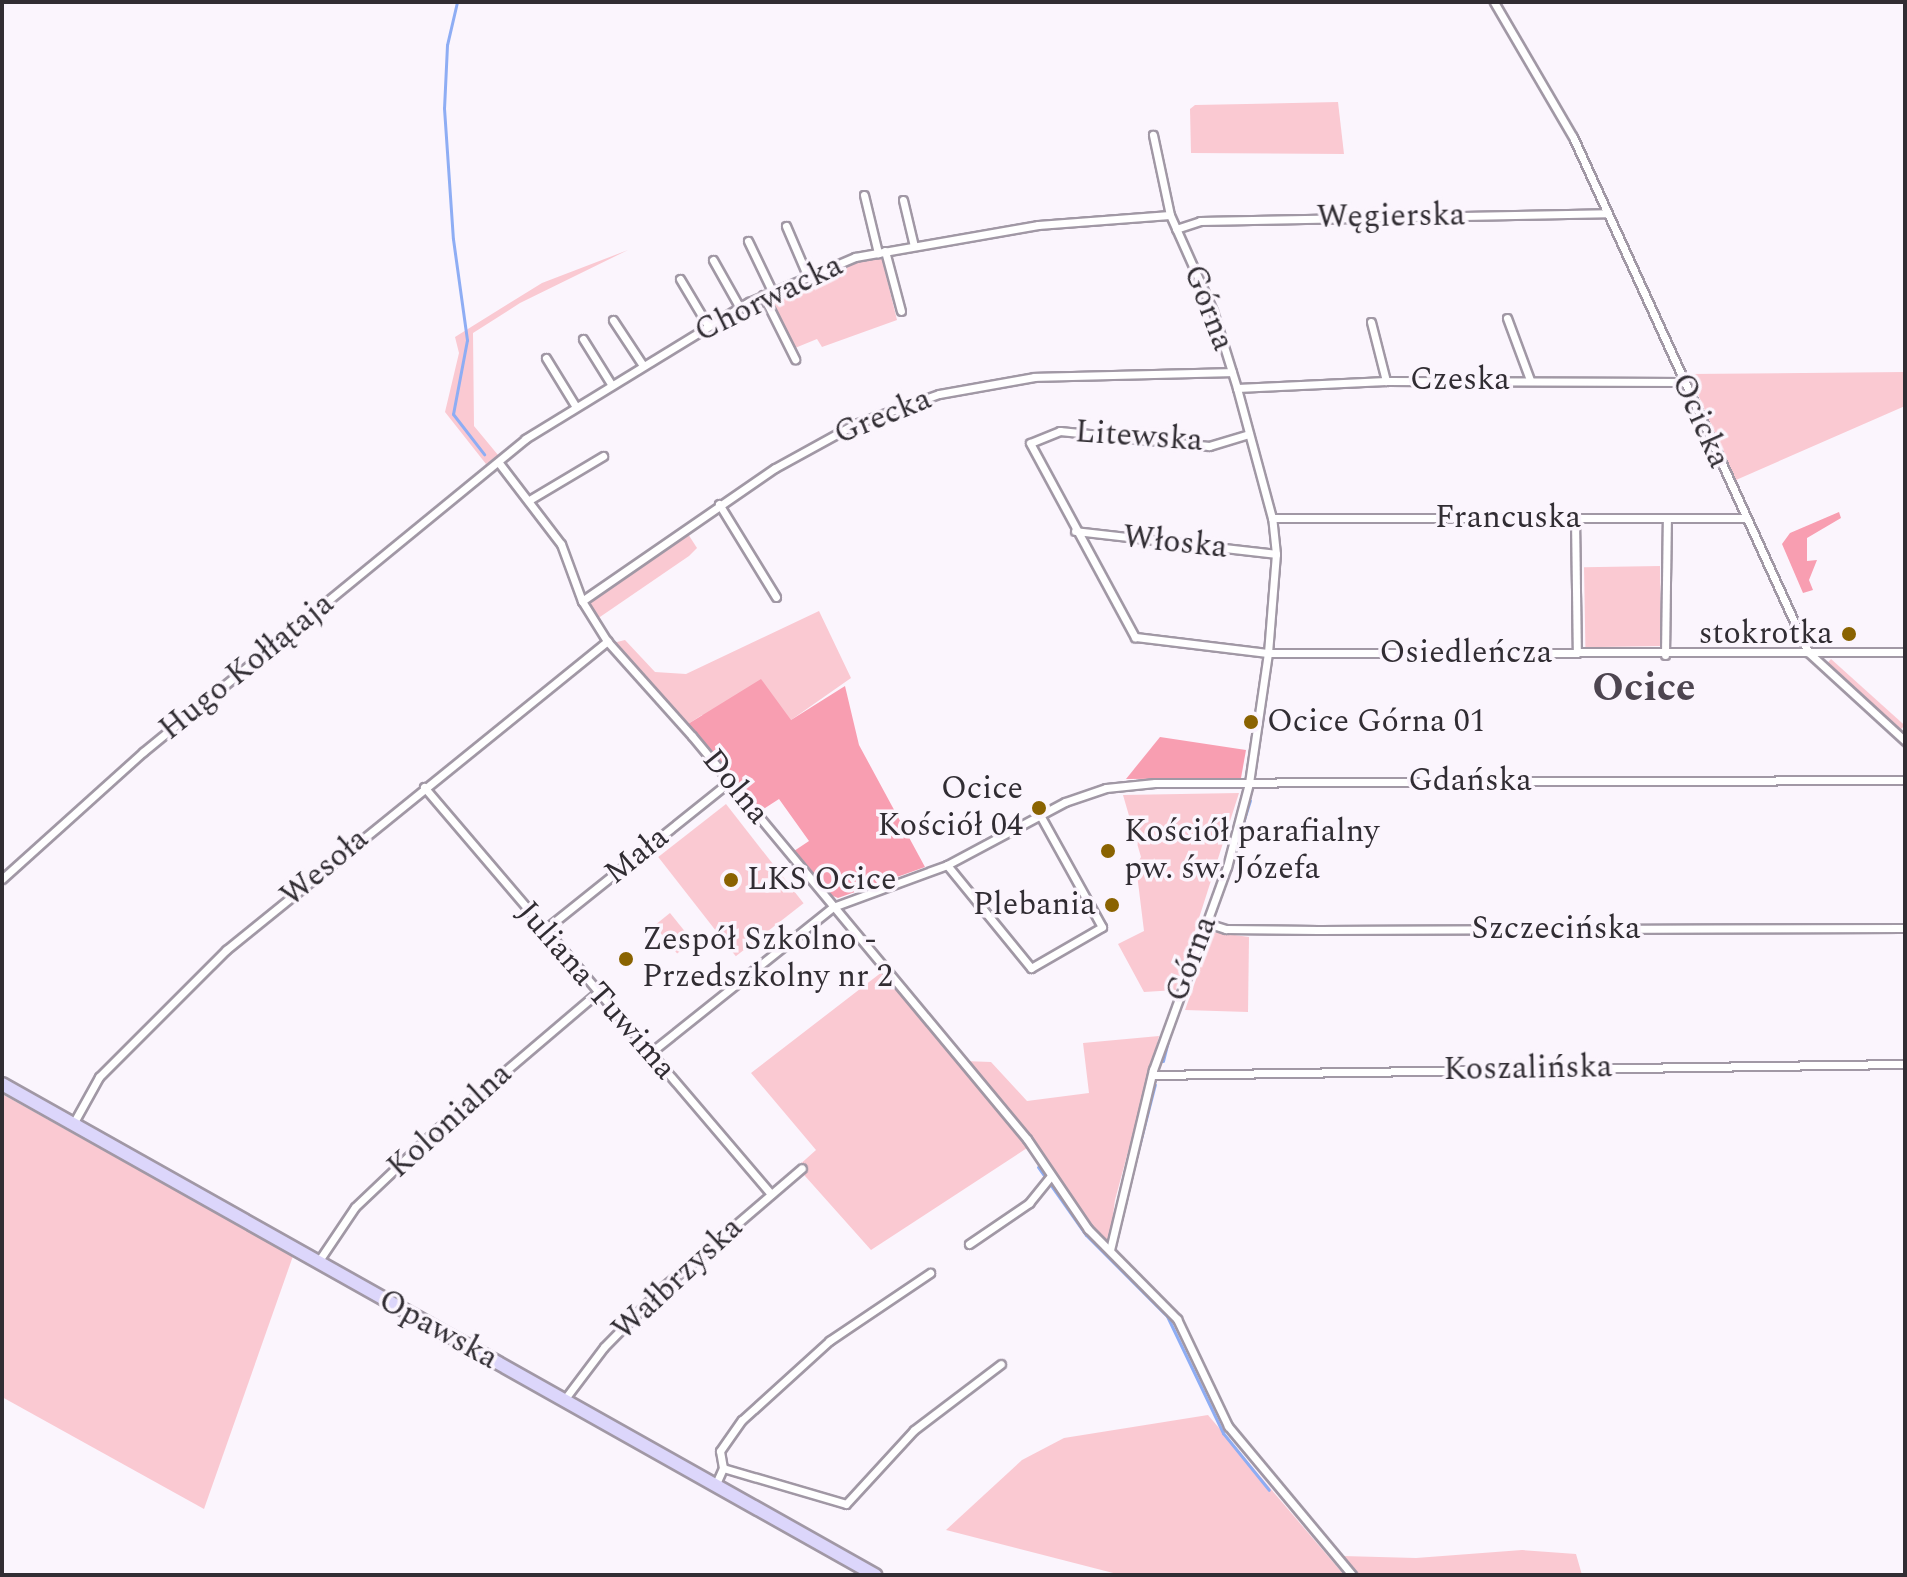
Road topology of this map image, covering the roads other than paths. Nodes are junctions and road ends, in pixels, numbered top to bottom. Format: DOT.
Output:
graph roads {
  1 [pos="1494,2"];
  2 [pos="1153,135"];
  3 [pos="864,195"];
  4 [pos="903,200"];
  5 [pos="1607,213"];
  6 [pos="1170,215"];
  7 [pos="786,226"];
  8 [pos="1176,229"];
  9 [pos="748,241"];
  10 [pos="914,246"];
  11 [pos="882,252"];
  12 [pos="713,260"];
  13 [pos="807,275"];
  14 [pos="680,279"];
  15 [pos="772,291"];
  16 [pos="763,295"];
  17 [pos="740,308"];
  18 [pos="901,311"];
  19 [pos="1507,318"];
  20 [pos="613,320"];
  21 [pos="1371,322"];
  22 [pos="708,326"];
  23 [pos="583,339"];
  24 [pos="546,358"];
  25 [pos="795,359"];
  26 [pos="642,364"];
  27 [pos="1232,372"];
  28 [pos="1530,380"];
  29 [pos="1386,381"];
  30 [pos="1683,382"];
  31 [pos="611,384"];
  32 [pos="1237,388"];
  33 [pos="576,407"];
  34 [pos="1249,434"];
  35 [pos="603,456"];
  36 [pos="499,463"];
  37 [pos="531,499"];
  38 [pos="719,504"];
  39 [pos="1272,518"];
  40 [pos="1575,518"];
  41 [pos="1667,518"];
  42 [pos="1744,518"];
  43 [pos="1075,531"];
  44 [pos="1276,554"];
  45 [pos="776,597"];
  46 [pos="582,601"];
  47 [pos="607,641"];
  48 [pos="1808,652"];
  49 [pos="1905,652"];
  50 [pos="1268,653"];
  51 [pos="1577,653"];
  52 [pos="1665,655"];
  53 [pos="1905,741"];
  54 [pos="1905,780"];
  55 [pos="730,781"];
  56 [pos="1249,783"];
  57 [pos="424,787"];
  58 [pos="1040,815"];
  59 [pos="947,865"];
  60 [pos="2,879"];
  61 [pos="833,907"];
  62 [pos="1207,923"];
  63 [pos="1905,928"];
  64 [pos="543,931"];
  65 [pos="597,993"];
  66 [pos="650,1053"];
  67 [pos="1905,1064"];
  68 [pos="1152,1075"];
  69 [pos="2,1084"];
  70 [pos="73,1124"];
  71 [pos="802,1168"];
  72 [pos="1051,1176"];
  73 [pos="771,1194"];
  74 [pos="969,1244"];
  75 [pos="1110,1250"];
  76 [pos="318,1262"];
  77 [pos="930,1273"];
  78 [pos="1001,1364"];
  79 [pos="564,1400"];
  80 [pos="723,1468"];
  81 [pos="715,1486"];
  82 [pos="875,1575"];
  83 [pos="1352,1575"];
  1 -- 5 [label="street, Ocicka"];
  2 -- 6 [label="street, Górna"];
  3 -- 11 [label="street"];
  4 -- 10 [label="street"];
  5 -- 8 [label="street, Węgierska"];
  5 -- 30 [label="street, Ocicka"];
  6 -- 8 [label="street, Górna"];
  6 -- 10 [label="street, Chorwacka"];
  7 -- 13 [label="street"];
  8 -- 27 [label="street, Górna"];
  9 -- 15 [label="street"];
  10 -- 11 [label="street, Chorwacka"];
  11 -- 13 [label="street, Chorwacka"];
  11 -- 18 [label="street"];
  12 -- 17 [label="street"];
  13 -- 15 [label="street, Chorwacka"];
  14 -- 22 [label="street"];
  15 -- 16 [label="street, Chorwacka"];
  16 -- 17 [label="street, Chorwacka"];
  16 -- 25 [label="street"];
  17 -- 22 [label="street, Chorwacka"];
  19 -- 28 [label="street"];
  20 -- 26 [label="street"];
  21 -- 29 [label="street"];
  22 -- 26 [label="street, Chorwacka"];
  23 -- 31 [label="street"];
  24 -- 33 [label="street"];
  26 -- 31 [label="street, Chorwacka"];
  27 -- 32 [label="street, Górna"];
  27 -- 38 [label="street, Grecka"];
  28 -- 29 [label="street, Czeska"];
  28 -- 30 [label="street, Czeska"];
  29 -- 32 [label="street, Czeska"];
  30 -- 42 [label="street, Ocicka"];
  31 -- 33 [label="street, Chorwacka"];
  32 -- 34 [label="street, Górna"];
  33 -- 36 [label="street, Chorwacka"];
  34 -- 39 [label="street, Górna"];
  34 -- 43 [label="street, Litewska"];
  35 -- 37 [label="street"];
  36 -- 37 [label="street, Dolna"];
  36 -- 60 [label="street, Hugo Kołłątaja"];
  37 -- 46 [label="street, Dolna"];
  38 -- 45 [label="street"];
  38 -- 46 [label="street, Grecka"];
  39 -- 40 [label="street, Francuska"];
  39 -- 44 [label="street, Górna"];
  40 -- 41 [label="street, Francuska"];
  40 -- 51 [label="street"];
  41 -- 42 [label="street, Francuska"];
  41 -- 52 [label="street"];
  42 -- 48 [label="street, Ocicka"];
  43 -- 44 [label="street, Włoska"];
  43 -- 50 [label="street, Osiedleńcza"];
  44 -- 50 [label="street, Górna"];
  46 -- 47 [label="street, Dolna"];
  47 -- 55 [label="street, Dolna"];
  47 -- 57 [label="street, Wesoła"];
  48 -- 49 [label="street, Osiedleńcza"];
  48 -- 52 [label="street, Osiedleńcza"];
  48 -- 53 [label="street, Ocicka"];
  50 -- 51 [label="street, Osiedleńcza"];
  50 -- 56 [label="street, Górna"];
  51 -- 52 [label="street, Osiedleńcza"];
  54 -- 56 [label="street, Gdańska"];
  55 -- 61 [label="street, Dolna"];
  55 -- 64 [label="street, Mała"];
  56 -- 58 [label="street, Gdańska"];
  56 -- 62 [label="street, Górna"];
  57 -- 64 [label="street, Juliana Tuwima"];
  57 -- 70 [label="street, Wesoła"];
  58 -- 59 [label="street, Gdańska"];
  58 -- 59 [label="street"];
  59 -- 61 [label="street, Gdańska"];
  61 -- 66 [label="street, Gdańska"];
  61 -- 72 [label="street, Dolna"];
  62 -- 63 [label="street, Szczecińska"];
  62 -- 68 [label="street, Górna"];
  64 -- 65 [label="street, Juliana Tuwima"];
  65 -- 66 [label="street, Juliana Tuwima"];
  65 -- 76 [label="street, Kolonialna"];
  66 -- 73 [label="street, Juliana Tuwima"];
  67 -- 68 [label="street, Koszalińska"];
  68 -- 75 [label="street, Górna"];
  69 -- 70 [label="main road, Opawska"];
  70 -- 76 [label="main road, Opawska"];
  71 -- 73 [label="street, Wałbrzyska"];
  72 -- 74 [label="street"];
  72 -- 75 [label="street, Dolna"];
  73 -- 79 [label="street, Wałbrzyska"];
  75 -- 83 [label="street"];
  76 -- 79 [label="main road, Opawska"];
  77 -- 80 [label="street"];
  78 -- 80 [label="street"];
  79 -- 81 [label="main road, Opawska"];
  80 -- 81 [label="street"];
  81 -- 82 [label="main road, Opawska"];
}
